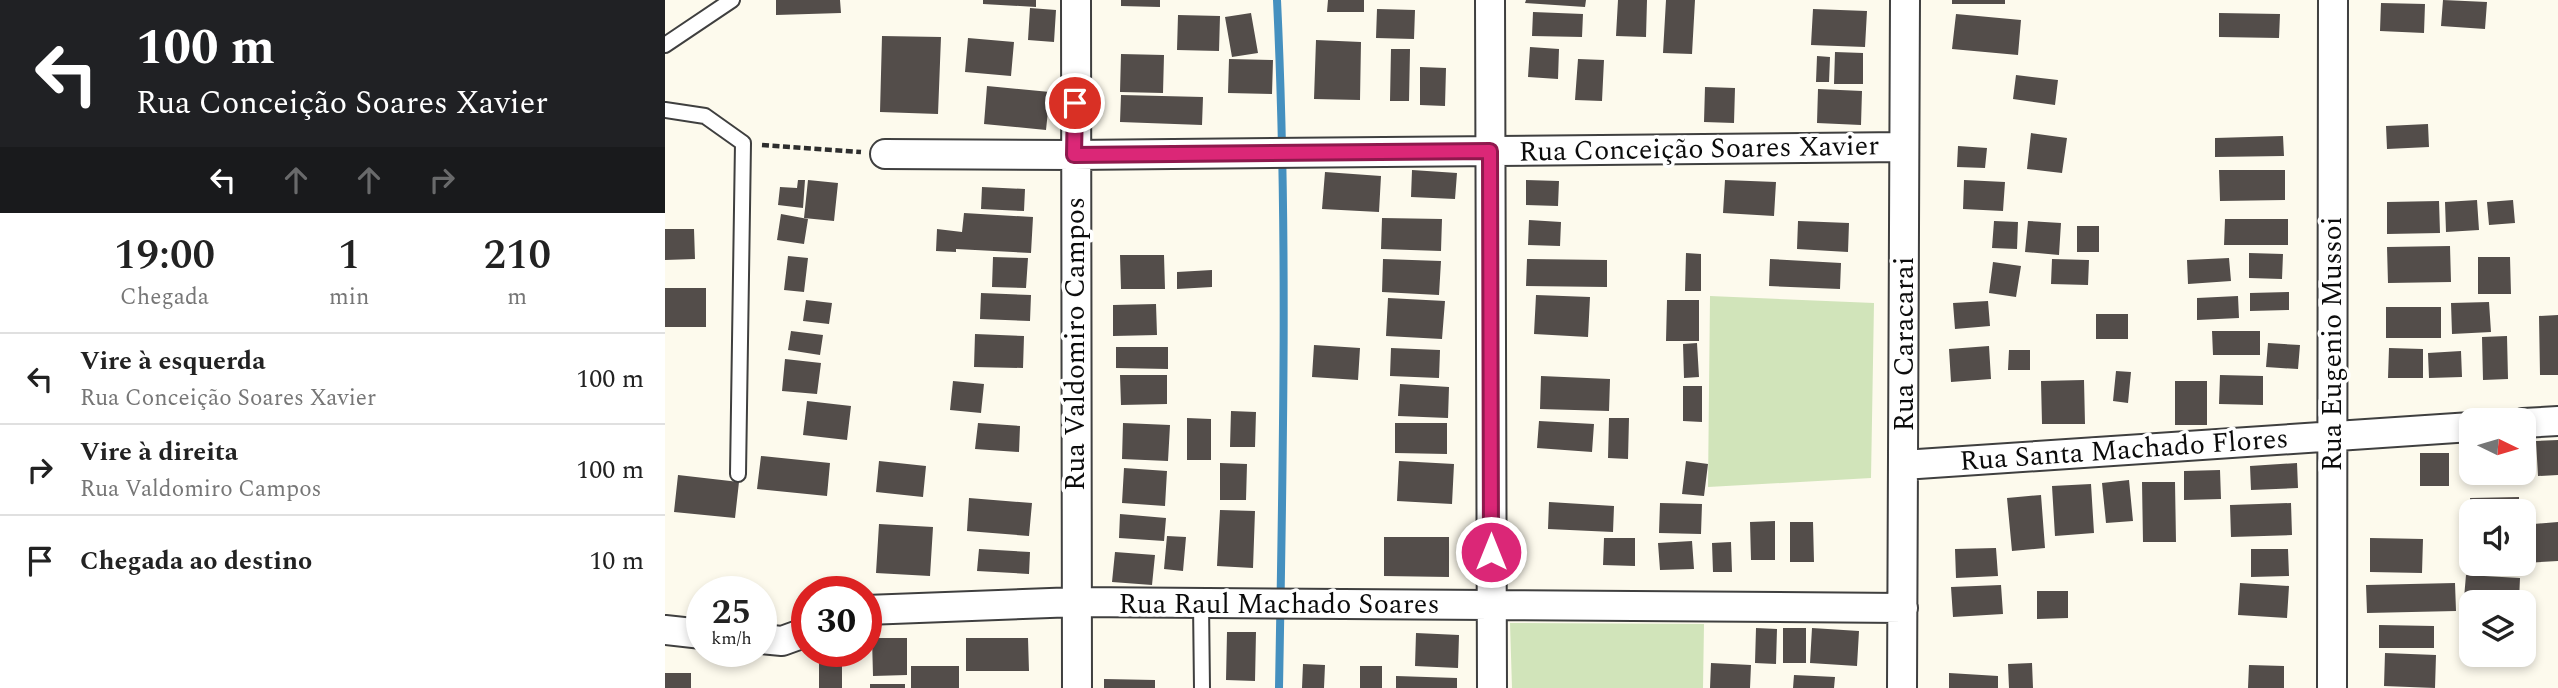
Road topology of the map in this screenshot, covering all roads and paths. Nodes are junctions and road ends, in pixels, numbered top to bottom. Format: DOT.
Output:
graph roads {
  1 [pos="732,0"];
  2 [pos="1076,0"];
  3 [pos="1490,0"];
  4 [pos="1905,0"];
  5 [pos="2333,0"];
  6 [pos="665,45"];
  7 [pos="665,110"];
  8 [pos="743,143"];
  9 [pos="1904,147"];
  10 [pos="1490,151"];
  11 [pos="885,154"];
  12 [pos="1074,155"];
  13 [pos="2558,421"];
  14 [pos="2536,422"];
  15 [pos="2459,428"];
  16 [pos="2332,436"];
  17 [pos="1903,465"];
  18 [pos="738,474"];
  19 [pos="1077,603"];
  20 [pos="1201,603"];
  21 [pos="1491,606"];
  22 [pos="1903,608"];
  23 [pos="882,609"];
  24 [pos="665,630"];
  25 [pos="686,632"];
  26 [pos="1077,688"];
  27 [pos="1202,688"];
  28 [pos="1492,688"];
  29 [pos="1902,688"];
  30 [pos="2332,688"];
  1 -- 6 [label="lane"];
  2 -- 12 [label="street, Rua Valdomiro Campos"];
  3 -- 10 [label="street"];
  4 -- 9 [label="street, Rua Caracarai"];
  5 -- 16 [label="street, Rua Eugenio Mussoi"];
  7 -- 8 [label="lane"];
  8 -- 11 [label="path"];
  8 -- 18 [label="lane"];
  9 -- 10 [label="street, Rua Conceição Soares Xavier"];
  9 -- 17 [label="street, Rua Caracarai"];
  10 -- 12 [label="street, Rua Conceição Soares Xavier"];
  10 -- 21 [label="street"];
  11 -- 12 [label="street, Rua Conceição Soares Xavier"];
  12 -- 19 [label="street, Rua Valdomiro Campos"];
  13 -- 14 [label="street"];
  15 -- 16 [label="street, Rua Santa Machado Flores"];
  16 -- 17 [label="street, Rua Santa Machado Flores"];
  16 -- 30 [label="street, Rua Eugenio Mussoi"];
  17 -- 22 [label="street, Rua Caracarai"];
  19 -- 20 [label="street, Rua Raul Machado Soares"];
  19 -- 23 [label="street, Rua Raul Machado Soares"];
  19 -- 26 [label="street, Rua Valdomiro Campos"];
  20 -- 21 [label="street, Rua Raul Machado Soares"];
  20 -- 27 [label="lane"];
  21 -- 22 [label="street, Rua Raul Machado Soares"];
  21 -- 28 [label="street"];
  22 -- 29 [label="street, Rua Caracarai"];
  24 -- 25 [label="street"];
}
